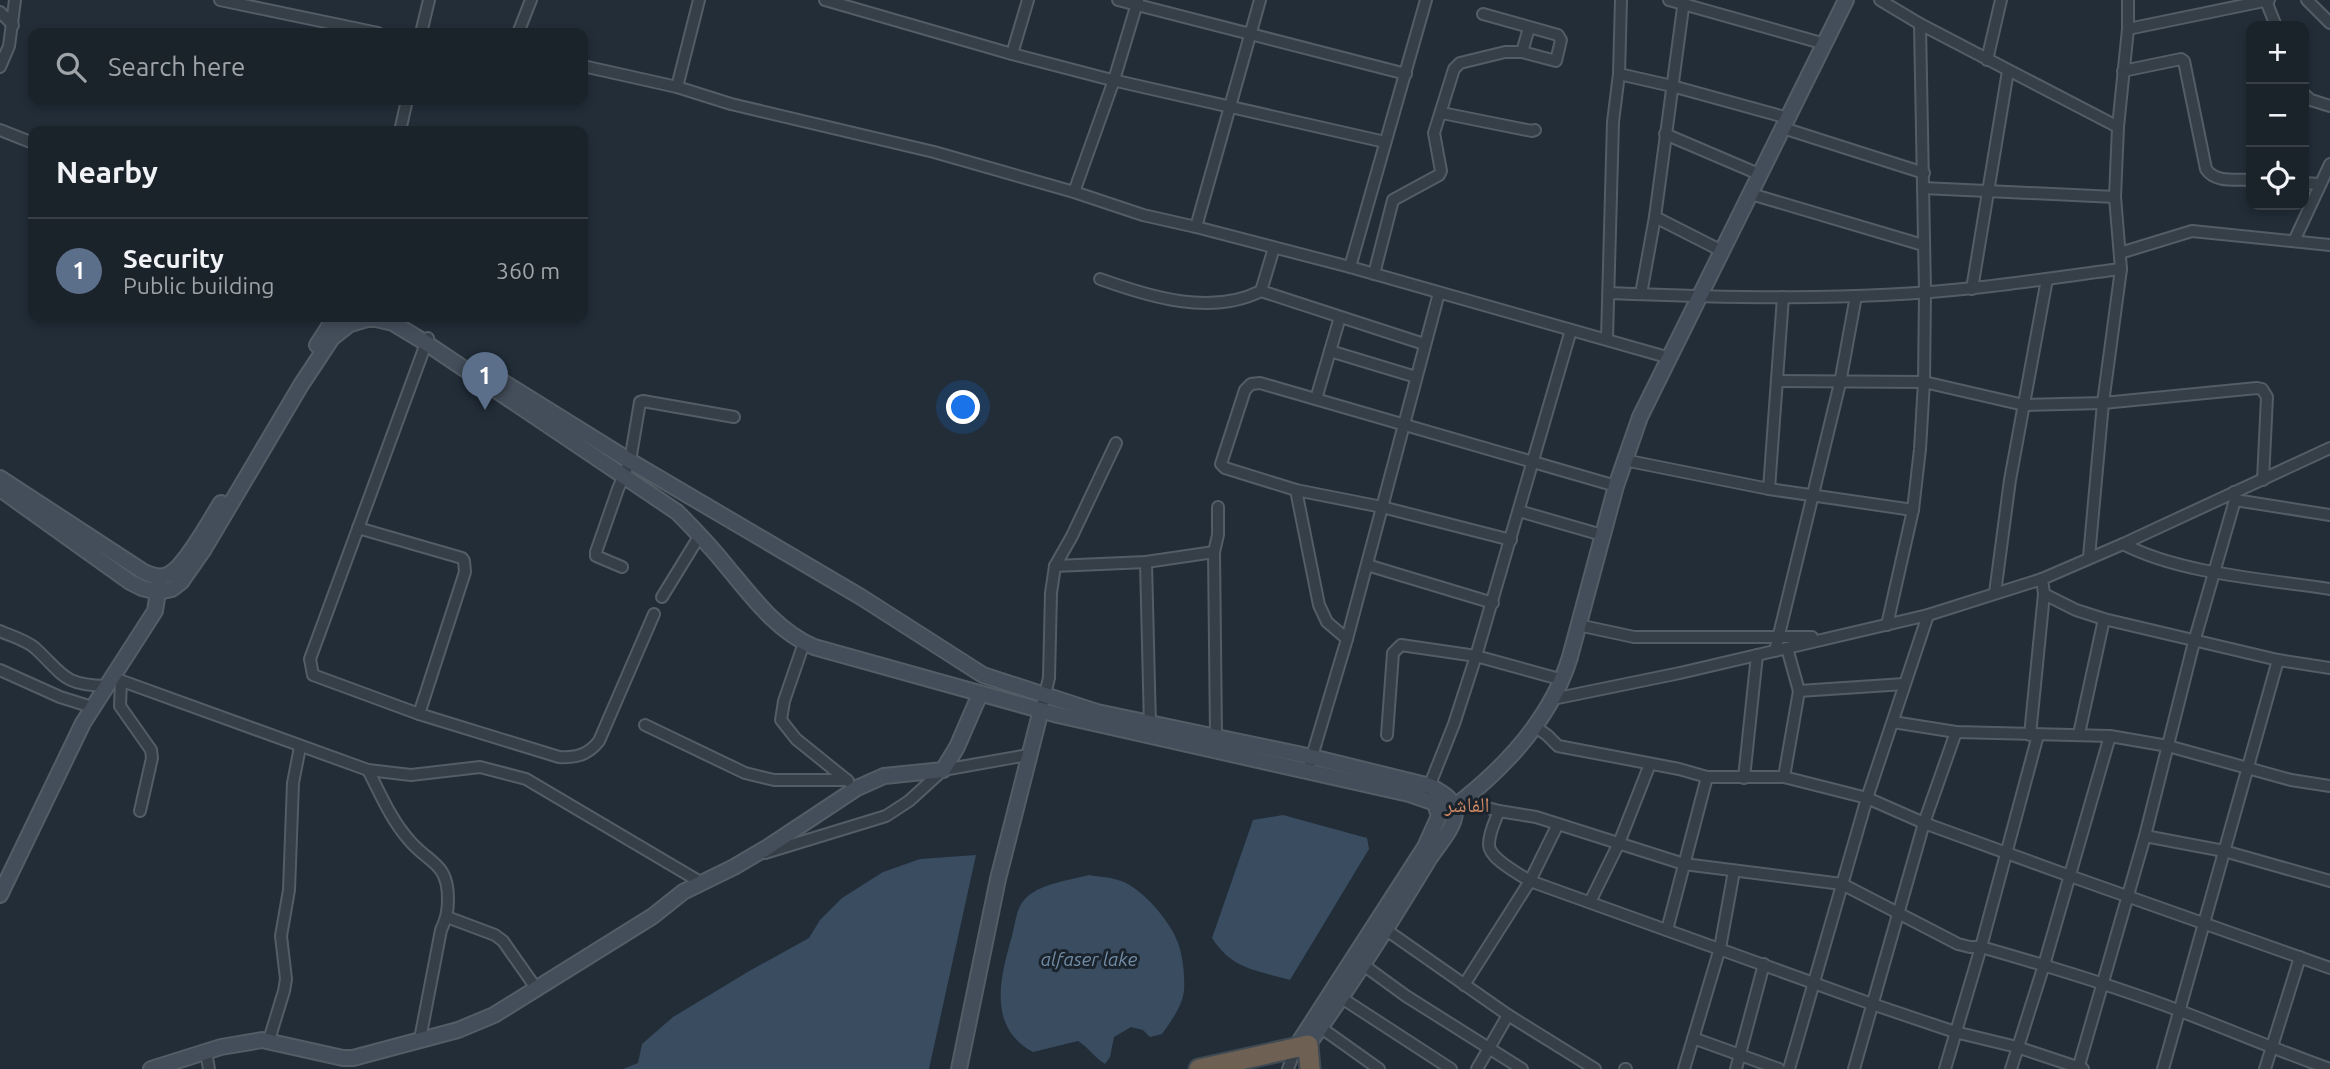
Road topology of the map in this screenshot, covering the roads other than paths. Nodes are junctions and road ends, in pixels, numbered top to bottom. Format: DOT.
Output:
graph roads {
  1 [pos="15,0"];
  2 [pos="220,0"];
  3 [pos="429,0"];
  4 [pos="531,0"];
  5 [pos="699,0"];
  6 [pos="825,0"];
  7 [pos="1028,0"];
  8 [pos="1118,0"];
  9 [pos="1260,0"];
  10 [pos="1426,0"];
  11 [pos="1621,0"];
  12 [pos="1669,0"];
  13 [pos="1846,0"];
  14 [pos="1880,0"];
  15 [pos="2001,0"];
  16 [pos="2128,0"];
  17 [pos="2268,0"];
  18 [pos="2306,0"];
  19 [pos="1137,2"];
  20 [pos="1684,2"];
  21 [pos="852,4"];
  22 [pos="260,5"];
  23 [pos="0,12"];
  24 [pos="1482,14"];
  25 [pos="2274,21"];
  26 [pos="2330,23"];
  27 [pos="1920,24"];
  28 [pos="13,25"];
  29 [pos="357,28"];
  30 [pos="422,28"];
  31 [pos="520,28"];
  32 [pos="1529,28"];
  33 [pos="2128,29"];
  34 [pos="1250,33"];
  35 [pos="1825,44"];
  36 [pos="1522,52"];
  37 [pos="1012,54"];
  38 [pos="1987,60"];
  39 [pos="0,67"];
  40 [pos="588,67"];
  41 [pos="2008,71"];
  42 [pos="2123,71"];
  43 [pos="1406,74"];
  44 [pos="1619,74"];
  45 [pos="1114,80"];
  46 [pos="1672,86"];
  47 [pos="677,87"];
  48 [pos="2309,98"];
  49 [pos="406,105"];
  50 [pos="2330,106"];
  51 [pos="1231,108"];
  52 [pos="1442,113"];
  53 [pos="1786,123"];
  54 [pos="401,126"];
  55 [pos="2118,127"];
  56 [pos="0,130"];
  57 [pos="1535,130"];
  58 [pos="1665,134"];
  59 [pos="28,141"];
  60 [pos="1385,142"];
  61 [pos="2330,164"];
  62 [pos="1924,173"];
  63 [pos="1761,175"];
  64 [pos="2246,180"];
  65 [pos="2309,183"];
  66 [pos="2320,184"];
  67 [pos="1923,188"];
  68 [pos="1987,191"];
  69 [pos="1074,192"];
  70 [pos="1751,194"];
  71 [pos="2115,197"];
  72 [pos="1655,217"];
  73 [pos="1196,228"];
  74 [pos="2294,241"];
  75 [pos="1923,245"];
  76 [pos="2330,245"];
  77 [pos="1274,248"];
  78 [pos="1722,251"];
  79 [pos="2120,253"];
  80 [pos="1350,267"];
  81 [pos="2121,269"];
  82 [pos="1374,274"];
  83 [pos="1100,279"];
  84 [pos="2048,279"];
  85 [pos="1972,289"];
  86 [pos="1261,291"];
  87 [pos="1925,292"];
  88 [pos="1439,293"];
  89 [pos="1609,293"];
  90 [pos="1641,294"];
  91 [pos="1856,296"];
  92 [pos="1699,298"];
  93 [pos="1783,298"];
  94 [pos="1340,317"];
  95 [pos="389,322"];
  96 [pos="401,322"];
  97 [pos="338,323"];
  98 [pos="1571,330"];
  99 [pos="1607,338"];
  100 [pos="427,340"];
  101 [pos="1424,344"];
  102 [pos="1330,351"];
  103 [pos="1670,358"];
  104 [pos="1416,377"];
  105 [pos="1777,381"];
  106 [pos="1924,382"];
  107 [pos="1840,383"];
  108 [pos="1316,399"];
  109 [pos="2103,403"];
  110 [pos="2024,405"];
  111 [pos="734,417"];
  112 [pos="1404,425"];
  113 [pos="1116,443"];
  114 [pos="2330,448"];
  115 [pos="1624,460"];
  116 [pos="1534,461"];
  117 [pos="627,468"];
  118 [pos="0,478"];
  119 [pos="2263,480"];
  120 [pos="1616,486"];
  121 [pos="0,489"];
  122 [pos="1769,489"];
  123 [pos="1296,490"];
  124 [pos="1812,496"];
  125 [pos="2234,496"];
  126 [pos="1218,507"];
  127 [pos="1382,507"];
  128 [pos="1913,510"];
  129 [pos="1520,511"];
  130 [pos="2330,515"];
  131 [pos="358,528"];
  132 [pos="700,535"];
  133 [pos="1602,535"];
  134 [pos="1511,540"];
  135 [pos="2123,544"];
  136 [pos="1214,552"];
  137 [pos="2090,557"];
  138 [pos="1146,562"];
  139 [pos="1367,565"];
  140 [pos="1055,566"];
  141 [pos="622,567"];
  142 [pos="2214,571"];
  143 [pos="2042,579"];
  144 [pos="130,582"];
  145 [pos="159,584"];
  146 [pos="2330,589"];
  147 [pos="1995,593"];
  148 [pos="2044,594"];
  149 [pos="662,597"];
  150 [pos="1493,603"];
  151 [pos="654,614"];
  152 [pos="1928,615"];
  153 [pos="2104,619"];
  154 [pos="149,621"];
  155 [pos="1578,625"];
  156 [pos="1887,625"];
  157 [pos="0,631"];
  158 [pos="1778,638"];
  159 [pos="1833,638"];
  160 [pos="1347,639"];
  161 [pos="2194,642"];
  162 [pos="804,643"];
  163 [pos="1781,650"];
  164 [pos="1757,655"];
  165 [pos="1476,656"];
  166 [pos="952,657"];
  167 [pos="2278,660"];
  168 [pos="2330,668"];
  169 [pos="0,670"];
  170 [pos="988,677"];
  171 [pos="1563,680"];
  172 [pos="113,682"];
  173 [pos="943,682"];
  174 [pos="1904,684"];
  175 [pos="1798,691"];
  176 [pos="981,694"];
  177 [pos="1553,699"];
  178 [pos="1043,703"];
  179 [pos="92,708"];
  180 [pos="419,714"];
  181 [pos="1894,722"];
  182 [pos="645,725"];
  183 [pos="1534,726"];
  184 [pos="1150,729"];
  185 [pos="1956,732"];
  186 [pos="2079,734"];
  187 [pos="1387,735"];
  188 [pos="2034,735"];
  189 [pos="2110,736"];
  190 [pos="1216,737"];
  191 [pos="2168,746"];
  192 [pos="300,747"];
  193 [pos="1237,748"];
  194 [pos="1028,755"];
  195 [pos="1310,764"];
  196 [pos="1650,764"];
  197 [pos="2249,769"];
  198 [pos="368,770"];
  199 [pos="943,770"];
  200 [pos="1707,777"];
  201 [pos="1784,777"];
  202 [pos="1744,778"];
  203 [pos="852,784"];
  204 [pos="2330,786"];
  205 [pos="1427,792"];
  206 [pos="1867,798"];
  207 [pos="1458,804"];
  208 [pos="1439,810"];
  209 [pos="140,811"];
  210 [pos="1499,811"];
  211 [pos="1924,823"];
  212 [pos="1558,824"];
  213 [pos="2145,836"];
  214 [pos="1619,844"];
  215 [pos="2224,851"];
  216 [pos="2006,852"];
  217 [pos="749,858"];
  218 [pos="1685,863"];
  219 [pos="1734,871"];
  220 [pos="2070,876"];
  221 [pos="1530,881"];
  222 [pos="2330,881"];
  223 [pos="702,883"];
  224 [pos="1842,884"];
  225 [pos="0,895"];
  226 [pos="2127,897"];
  227 [pos="1590,902"];
  228 [pos="1899,916"];
  229 [pos="447,917"];
  230 [pos="2203,924"];
  231 [pos="1381,926"];
  232 [pos="1667,930"];
  233 [pos="1981,947"];
  234 [pos="1720,948"];
  235 [pos="2300,957"];
  236 [pos="1362,964"];
  237 [pos="1764,964"];
  238 [pos="2044,965"];
  239 [pos="2330,968"];
  240 [pos="1814,982"];
  241 [pos="2103,984"];
  242 [pos="1465,985"];
  243 [pos="536,988"];
  244 [pos="1336,994"];
  245 [pos="1872,1004"];
  246 [pos="2179,1011"];
  247 [pos="1508,1014"];
  248 [pos="1320,1027"];
  249 [pos="1955,1031"];
  250 [pos="1693,1038"];
  251 [pos="420,1039"];
  252 [pos="269,1040"];
  253 [pos="2017,1047"];
  254 [pos="1490,1048"];
  255 [pos="2271,1048"];
  256 [pos="206,1052"];
  257 [pos="1741,1055"];
  258 [pos="1300,1059"];
  259 [pos="2080,1068"];
  260 [pos="151,1069"];
  261 [pos="209,1069"];
  262 [pos="959,1069"];
  263 [pos="1199,1069"];
  264 [pos="1379,1069"];
  265 [pos="1451,1069"];
  266 [pos="1477,1069"];
  267 [pos="1522,1069"];
  268 [pos="1595,1069"];
  269 [pos="1684,1069"];
  270 [pos="1736,1069"];
  271 [pos="1779,1069"];
  272 [pos="1789,1069"];
  273 [pos="1854,1069"];
  274 [pos="1945,1069"];
  275 [pos="2011,1069"];
  276 [pos="2163,1069"];
  277 [pos="2265,1069"];
  278 [pos="2330,1069"];
  1 -- 28 [label="street"];
  2 -- 22 [label="street"];
  3 -- 30 [label="street"];
  4 -- 31 [label="street"];
  5 -- 47 [label="street"];
  6 -- 21 [label="street"];
  7 -- 37 [label="street"];
  8 -- 19 [label="street"];
  9 -- 34 [label="street"];
  10 -- 43 [label="street"];
  11 -- 44 [label="street"];
  12 -- 20 [label="street"];
  13 -- 35 [label="street"];
  14 -- 27 [label="street"];
  15 -- 38 [label="street"];
  16 -- 33 [label="street"];
  17 -- 25 [label="street"];
  17 -- 33 [label="street"];
  18 -- 26 [label="street"];
  19 -- 34 [label="street"];
  19 -- 45 [label="street"];
  20 -- 35 [label="street"];
  20 -- 46 [label="street"];
  21 -- 37 [label="street"];
  22 -- 29 [label="street"];
  23 -- 28 [label="street"];
  24 -- 32 [label="street"];
  27 -- 38 [label="street"];
  27 -- 62 [label="street"];
  28 -- 39 [label="street"];
  32 -- 36 [label="street"];
  32 -- 36 [label="street"];
  33 -- 42 [label="street"];
  34 -- 43 [label="street"];
  34 -- 51 [label="street"];
  35 -- 53 [label="street"];
  36 -- 52 [label="street"];
  37 -- 45 [label="street"];
  38 -- 41 [label="street"];
  40 -- 47 [label="street"];
  41 -- 55 [label="street"];
  41 -- 68 [label="street"];
  42 -- 55 [label="street"];
  42 -- 64 [label="street"];
  43 -- 60 [label="street"];
  44 -- 46 [label="street"];
  44 -- 89 [label="street"];
  45 -- 51 [label="street"];
  45 -- 69 [label="street"];
  46 -- 53 [label="street"];
  46 -- 58 [label="street"];
  47 -- 69 [label="street"];
  48 -- 50 [label="street"];
  49 -- 54 [label="street"];
  51 -- 60 [label="street"];
  51 -- 73 [label="street"];
  52 -- 57 [label="street"];
  52 -- 82 [label="street"];
  53 -- 62 [label="street"];
  53 -- 63 [label="street"];
  55 -- 71 [label="street"];
  56 -- 59 [label="street"];
  58 -- 63 [label="street"];
  58 -- 72 [label="street"];
  60 -- 80 [label="street"];
  61 -- 66 [label="street"];
  62 -- 67 [label="street"];
  63 -- 70 [label="street"];
  65 -- 66 [label="street"];
  66 -- 74 [label="street"];
  67 -- 68 [label="street"];
  67 -- 75 [label="street"];
  68 -- 71 [label="street"];
  68 -- 85 [label="street"];
  69 -- 73 [label="street"];
  70 -- 75 [label="street"];
  70 -- 78 [label="street"];
  71 -- 79 [label="street"];
  72 -- 78 [label="street"];
  72 -- 90 [label="street"];
  73 -- 77 [label="street"];
  74 -- 76 [label="street"];
  74 -- 79 [label="street"];
  75 -- 87 [label="street"];
  77 -- 80 [label="street"];
  77 -- 86 [label="street"];
  78 -- 92 [label="street"];
  79 -- 81 [label="street"];
  80 -- 82 [label="street"];
  81 -- 84 [label="street"];
  81 -- 109 [label="street"];
  82 -- 88 [label="street"];
  83 -- 86 [label="street"];
  84 -- 85 [label="street"];
  84 -- 110 [label="street"];
  85 -- 87 [label="street"];
  86 -- 94 [label="street"];
  87 -- 91 [label="street"];
  87 -- 106 [label="street"];
  88 -- 98 [label="street"];
  88 -- 101 [label="street"];
  89 -- 90 [label="street"];
  89 -- 99 [label="street"];
  90 -- 92 [label="street"];
  91 -- 93 [label="street"];
  91 -- 107 [label="street"];
  92 -- 93 [label="street"];
  92 -- 103 [label="street"];
  93 -- 105 [label="street"];
  94 -- 101 [label="street"];
  94 -- 102 [label="street"];
  95 -- 100 [label="street"];
  96 -- 100 [label="street"];
  97 -- 145 [label="street"];
  98 -- 99 [label="street"];
  98 -- 116 [label="street"];
  99 -- 103 [label="street"];
  100 -- 117 [label="street"];
  100 -- 131 [label="street"];
  101 -- 104 [label="street"];
  102 -- 104 [label="street"];
  102 -- 108 [label="street"];
  103 -- 115 [label="street"];
  104 -- 112 [label="street"];
  105 -- 107 [label="street"];
  105 -- 122 [label="street"];
  106 -- 107 [label="street"];
  106 -- 110 [label="street"];
  106 -- 128 [label="street"];
  107 -- 124 [label="street"];
  108 -- 112 [label="street"];
  108 -- 123 [label="street"];
  109 -- 110 [label="street"];
  109 -- 119 [label="street"];
  109 -- 137 [label="street"];
  110 -- 147 [label="street"];
  111 -- 117 [label="street"];
  112 -- 116 [label="street"];
  112 -- 127 [label="street"];
  113 -- 140 [label="street"];
  114 -- 119 [label="street"];
  115 -- 120 [label="street"];
  115 -- 122 [label="street"];
  116 -- 120 [label="street"];
  116 -- 129 [label="street"];
  117 -- 132 [label="street"];
  117 -- 141 [label="street"];
  117 -- 166 [label="street"];
  118 -- 145 [label="street"];
  119 -- 125 [label="street"];
  120 -- 133 [label="street"];
  121 -- 144 [label="street"];
  122 -- 124 [label="street"];
  123 -- 127 [label="street"];
  123 -- 160 [label="street"];
  124 -- 128 [label="street"];
  124 -- 158 [label="street"];
  125 -- 130 [label="street"];
  125 -- 135 [label="street"];
  125 -- 142 [label="street"];
  126 -- 136 [label="street"];
  127 -- 134 [label="street"];
  127 -- 139 [label="street"];
  128 -- 156 [label="street"];
  129 -- 133 [label="street"];
  129 -- 134 [label="street"];
  131 -- 180 [label="street"];
  131 -- 180 [label="street"];
  132 -- 149 [label="street"];
  132 -- 162 [label="street"];
  133 -- 155 [label="street"];
  134 -- 150 [label="street"];
  135 -- 137 [label="street"];
  135 -- 142 [label="street"];
  136 -- 138 [label="street"];
  136 -- 190 [label="street"];
  137 -- 143 [label="street"];
  138 -- 140 [label="street"];
  138 -- 184 [label="street"];
  139 -- 150 [label="street"];
  139 -- 160 [label="street"];
  140 -- 178 [label="street"];
  142 -- 146 [label="street"];
  142 -- 161 [label="street"];
  143 -- 147 [label="street"];
  143 -- 148 [label="street"];
  144 -- 145 [label="street"];
  144 -- 154 [label="street"];
  145 -- 154 [label="street"];
  147 -- 152 [label="street"];
  148 -- 153 [label="street"];
  148 -- 188 [label="street"];
  150 -- 165 [label="street"];
  151 -- 180 [label="street"];
  152 -- 156 [label="street"];
  152 -- 174 [label="street"];
  153 -- 161 [label="street"];
  153 -- 186 [label="street"];
  154 -- 172 [label="street"];
  155 -- 158 [label="street"];
  155 -- 171 [label="street"];
  156 -- 159 [label="street"];
  157 -- 172 [label="street"];
  158 -- 159 [label="street"];
  158 -- 163 [label="street"];
  159 -- 163 [label="street"];
  160 -- 195 [label="street"];
  161 -- 167 [label="street"];
  161 -- 191 [label="street"];
  162 -- 173 [label="street"];
  162 -- 203 [label="street"];
  163 -- 164 [label="street"];
  163 -- 175 [label="street"];
  164 -- 177 [label="street"];
  164 -- 202 [label="street"];
  165 -- 171 [label="street"];
  165 -- 187 [label="street"];
  165 -- 205 [label="street"];
  166 -- 170 [label="street"];
  166 -- 173 [label="street"];
  167 -- 168 [label="street"];
  167 -- 197 [label="street"];
  169 -- 179 [label="street"];
  170 -- 176 [label="street"];
  170 -- 178 [label="street"];
  171 -- 177 [label="street"];
  172 -- 179 [label="street"];
  172 -- 192 [label="street"];
  172 -- 209 [label="street"];
  173 -- 176 [label="street"];
  174 -- 175 [label="street"];
  174 -- 181 [label="street"];
  175 -- 201 [label="street"];
  176 -- 178 [label="street"];
  176 -- 199 [label="street"];
  177 -- 183 [label="street"];
  178 -- 184 [label="street"];
  178 -- 194 [label="street"];
  179 -- 225 [label="street"];
  181 -- 185 [label="street"];
  181 -- 206 [label="street"];
  182 -- 203 [label="street"];
  183 -- 196 [label="street"];
  183 -- 207 [label="street"];
  184 -- 190 [label="street"];
  184 -- 193 [label="street"];
  185 -- 188 [label="street"];
  185 -- 211 [label="street"];
  186 -- 188 [label="street"];
  186 -- 189 [label="street"];
  188 -- 216 [label="street"];
  189 -- 191 [label="street"];
  189 -- 220 [label="street"];
  190 -- 193 [label="street"];
  191 -- 197 [label="street"];
  191 -- 213 [label="street"];
  192 -- 198 [label="street"];
  192 -- 252 [label="street"];
  193 -- 195 [label="street"];
  194 -- 199 [label="street"];
  194 -- 262 [label="street"];
  195 -- 205 [label="street"];
  196 -- 200 [label="street"];
  196 -- 214 [label="street"];
  197 -- 204 [label="street"];
  197 -- 215 [label="street"];
  198 -- 223 [label="street"];
  198 -- 229 [label="street"];
  199 -- 203 [label="street"];
  199 -- 217 [label="street"];
  200 -- 202 [label="street"];
  200 -- 218 [label="street"];
  201 -- 202 [label="street"];
  201 -- 206 [label="street"];
  203 -- 217 [label="street"];
  205 -- 207 [label="street"];
  205 -- 208 [label="street"];
  206 -- 211 [label="street"];
  206 -- 224 [label="street"];
  207 -- 208 [label="street"];
  207 -- 210 [label="street"];
  207 -- 231 [label="street"];
  208 -- 231 [label="street"];
  210 -- 212 [label="street"];
  210 -- 221 [label="street"];
  211 -- 216 [label="street"];
  211 -- 228 [label="street"];
  212 -- 214 [label="street"];
  212 -- 221 [label="street"];
  213 -- 215 [label="street"];
  213 -- 226 [label="street"];
  214 -- 218 [label="street"];
  214 -- 227 [label="street"];
  215 -- 222 [label="street"];
  215 -- 230 [label="street"];
  216 -- 220 [label="street"];
  216 -- 233 [label="street"];
  217 -- 223 [label="street"];
  218 -- 219 [label="street"];
  218 -- 232 [label="street"];
  219 -- 224 [label="street"];
  219 -- 234 [label="street"];
  220 -- 226 [label="street"];
  220 -- 238 [label="street"];
  221 -- 227 [label="street"];
  221 -- 242 [label="street"];
  223 -- 243 [label="street"];
  224 -- 228 [label="street"];
  224 -- 240 [label="street"];
  226 -- 230 [label="street"];
  226 -- 241 [label="street"];
  227 -- 232 [label="street"];
  228 -- 233 [label="street"];
  228 -- 245 [label="street"];
  229 -- 243 [label="street"];
  229 -- 251 [label="street"];
  230 -- 235 [label="street"];
  230 -- 246 [label="street"];
  231 -- 236 [label="street"];
  231 -- 242 [label="street"];
  231 -- 244 [label="street"];
  232 -- 234 [label="street"];
  233 -- 238 [label="street"];
  233 -- 249 [label="street"];
  234 -- 237 [label="street"];
  234 -- 250 [label="street"];
  235 -- 239 [label="street"];
  235 -- 255 [label="street"];
  236 -- 244 [label="street"];
  236 -- 254 [label="street"];
  237 -- 240 [label="street"];
  237 -- 257 [label="street"];
  238 -- 241 [label="street"];
  238 -- 253 [label="street"];
  240 -- 245 [label="street"];
  240 -- 272 [label="street"];
  241 -- 246 [label="street"];
  241 -- 259 [label="street"];
  242 -- 247 [label="street"];
  243 -- 251 [label="street"];
  244 -- 248 [label="street"];
  244 -- 258 [label="street"];
  244 -- 265 [label="street"];
  245 -- 249 [label="street"];
  245 -- 273 [label="street"];
  246 -- 255 [label="street"];
  246 -- 276 [label="street"];
  247 -- 254 [label="street"];
  247 -- 268 [label="street"];
  248 -- 258 [label="street"];
  248 -- 264 [label="street"];
  249 -- 253 [label="street"];
  249 -- 274 [label="street"];
  250 -- 257 [label="street"];
  250 -- 269 [label="street"];
  251 -- 252 [label="street"];
  252 -- 256 [label="street"];
  253 -- 259 [label="street"];
  253 -- 275 [label="street"];
  254 -- 266 [label="street"];
  254 -- 267 [label="street"];
  255 -- 277 [label="street"];
  255 -- 278 [label="street"];
  256 -- 260 [label="street"];
  256 -- 261 [label="street"];
  257 -- 270 [label="street"];
  257 -- 271 [label="street"];
  258 -- 263 [label="highway"];
}
